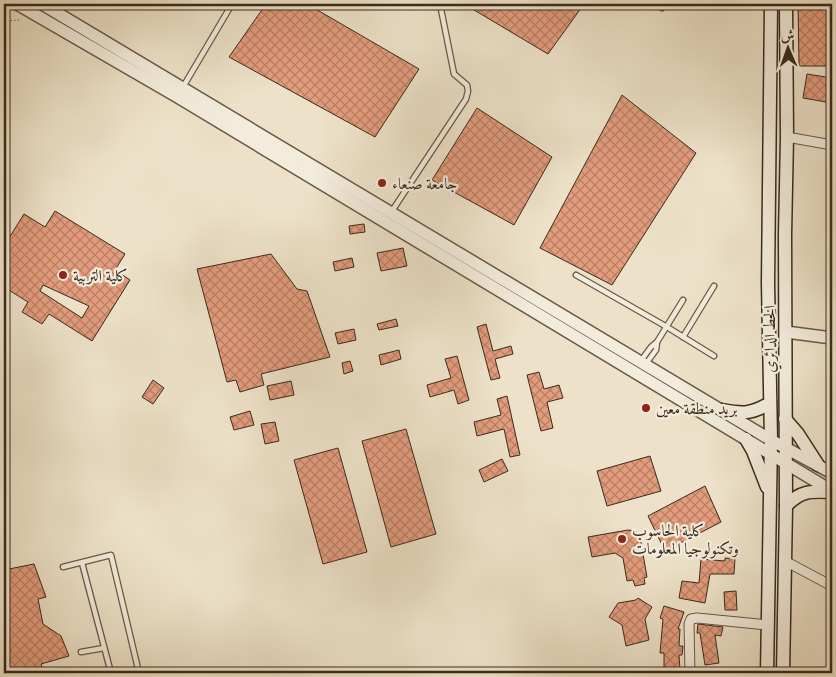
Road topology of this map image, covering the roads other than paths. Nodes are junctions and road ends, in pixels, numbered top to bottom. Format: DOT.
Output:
graph roads {
  1 [pos="17,4"];
  2 [pos="232,4"];
  3 [pos="440,4"];
  4 [pos="655,4"];
  5 [pos="772,4"];
  6 [pos="786,4"];
  7 [pos="45,6"];
  8 [pos="662,8"];
  9 [pos="38,16"];
  10 [pos="180,91"];
  11 [pos="771,137"];
  12 [pos="787,137"];
  13 [pos="832,145"];
  14 [pos="391,212"];
  15 [pos="576,275"];
  16 [pos="714,286"];
  17 [pos="683,300"];
  18 [pos="667,327"];
  19 [pos="786,332"];
  20 [pos="683,337"];
  21 [pos="832,338"];
  22 [pos="714,356"];
  23 [pos="641,367"];
  24 [pos="770,403"];
  25 [pos="722,410"];
  26 [pos="785,419"];
  27 [pos="746,439"];
  28 [pos="770,446"];
  29 [pos="786,448"];
  30 [pos="786,462"];
  31 [pos="818,464"];
  32 [pos="832,473"];
  33 [pos="832,491"];
  34 [pos="770,493"];
  35 [pos="786,506"];
  36 [pos="785,561"];
  37 [pos="82,563"];
  38 [pos="63,567"];
  39 [pos="832,586"];
  40 [pos="768,625"];
  41 [pos="104,648"];
  42 [pos="81,652"];
  43 [pos="110,673"];
  44 [pos="139,673"];
  45 [pos="690,673"];
  46 [pos="767,673"];
  47 [pos="783,673"];
  1 -- 9 [label="street"];
  2 -- 10 [label="lane"];
  3 -- 14 [label="lane"];
  4 -- 8 [label="lane"];
  5 -- 11 [label="main road, الخط الدائري"];
  6 -- 12 [label="main road, الخط الدائري"];
  7 -- 9 [label="street"];
  7 -- 10 [label="street"];
  9 -- 10 [label="street"];
  10 -- 14 [label="street"];
  10 -- 23 [label="street"];
  11 -- 12 [label="main road"];
  11 -- 24 [label="main road, الخط الدائري"];
  12 -- 13 [label="street"];
  12 -- 19 [label="main road, الخط الدائري"];
  14 -- 23 [label="street"];
  15 -- 18 [label="lane"];
  16 -- 20 [label="lane"];
  17 -- 18 [label="lane"];
  18 -- 20 [label="lane"];
  18 -- 23 [label="lane"];
  19 -- 21 [label="street"];
  19 -- 26 [label="main road, الخط الدائري"];
  20 -- 22 [label="lane"];
  23 -- 25 [label="street"];
  23 -- 27 [label="street"];
  24 -- 25 [label="main road"];
  24 -- 28 [label="main road, الخط الدائري"];
  25 -- 28 [label="street"];
  26 -- 29 [label="main road, الخط الدائري"];
  26 -- 31 [label="main road"];
  27 -- 28 [label="street"];
  27 -- 34 [label="main road"];
  28 -- 29 [label="street"];
  28 -- 30 [label="street"];
  28 -- 34 [label="main road, الخط الدائري"];
  29 -- 30 [label="main road, الخط الدائري"];
  29 -- 31 [label="street"];
  30 -- 33 [label="street"];
  30 -- 35 [label="main road, الخط الدائري"];
  31 -- 32 [label="street"];
  33 -- 35 [label="main road"];
  34 -- 40 [label="main road, الخط الدائري"];
  35 -- 36 [label="main road, الخط الدائري"];
  36 -- 39 [label="street"];
  36 -- 47 [label="main road, الخط الدائري"];
  37 -- 38 [label="lane"];
  37 -- 41 [label="lane"];
  37 -- 44 [label="lane"];
  40 -- 45 [label="street"];
  40 -- 46 [label="main road, الخط الدائري"];
  41 -- 42 [label="lane"];
  41 -- 43 [label="lane"];
}
